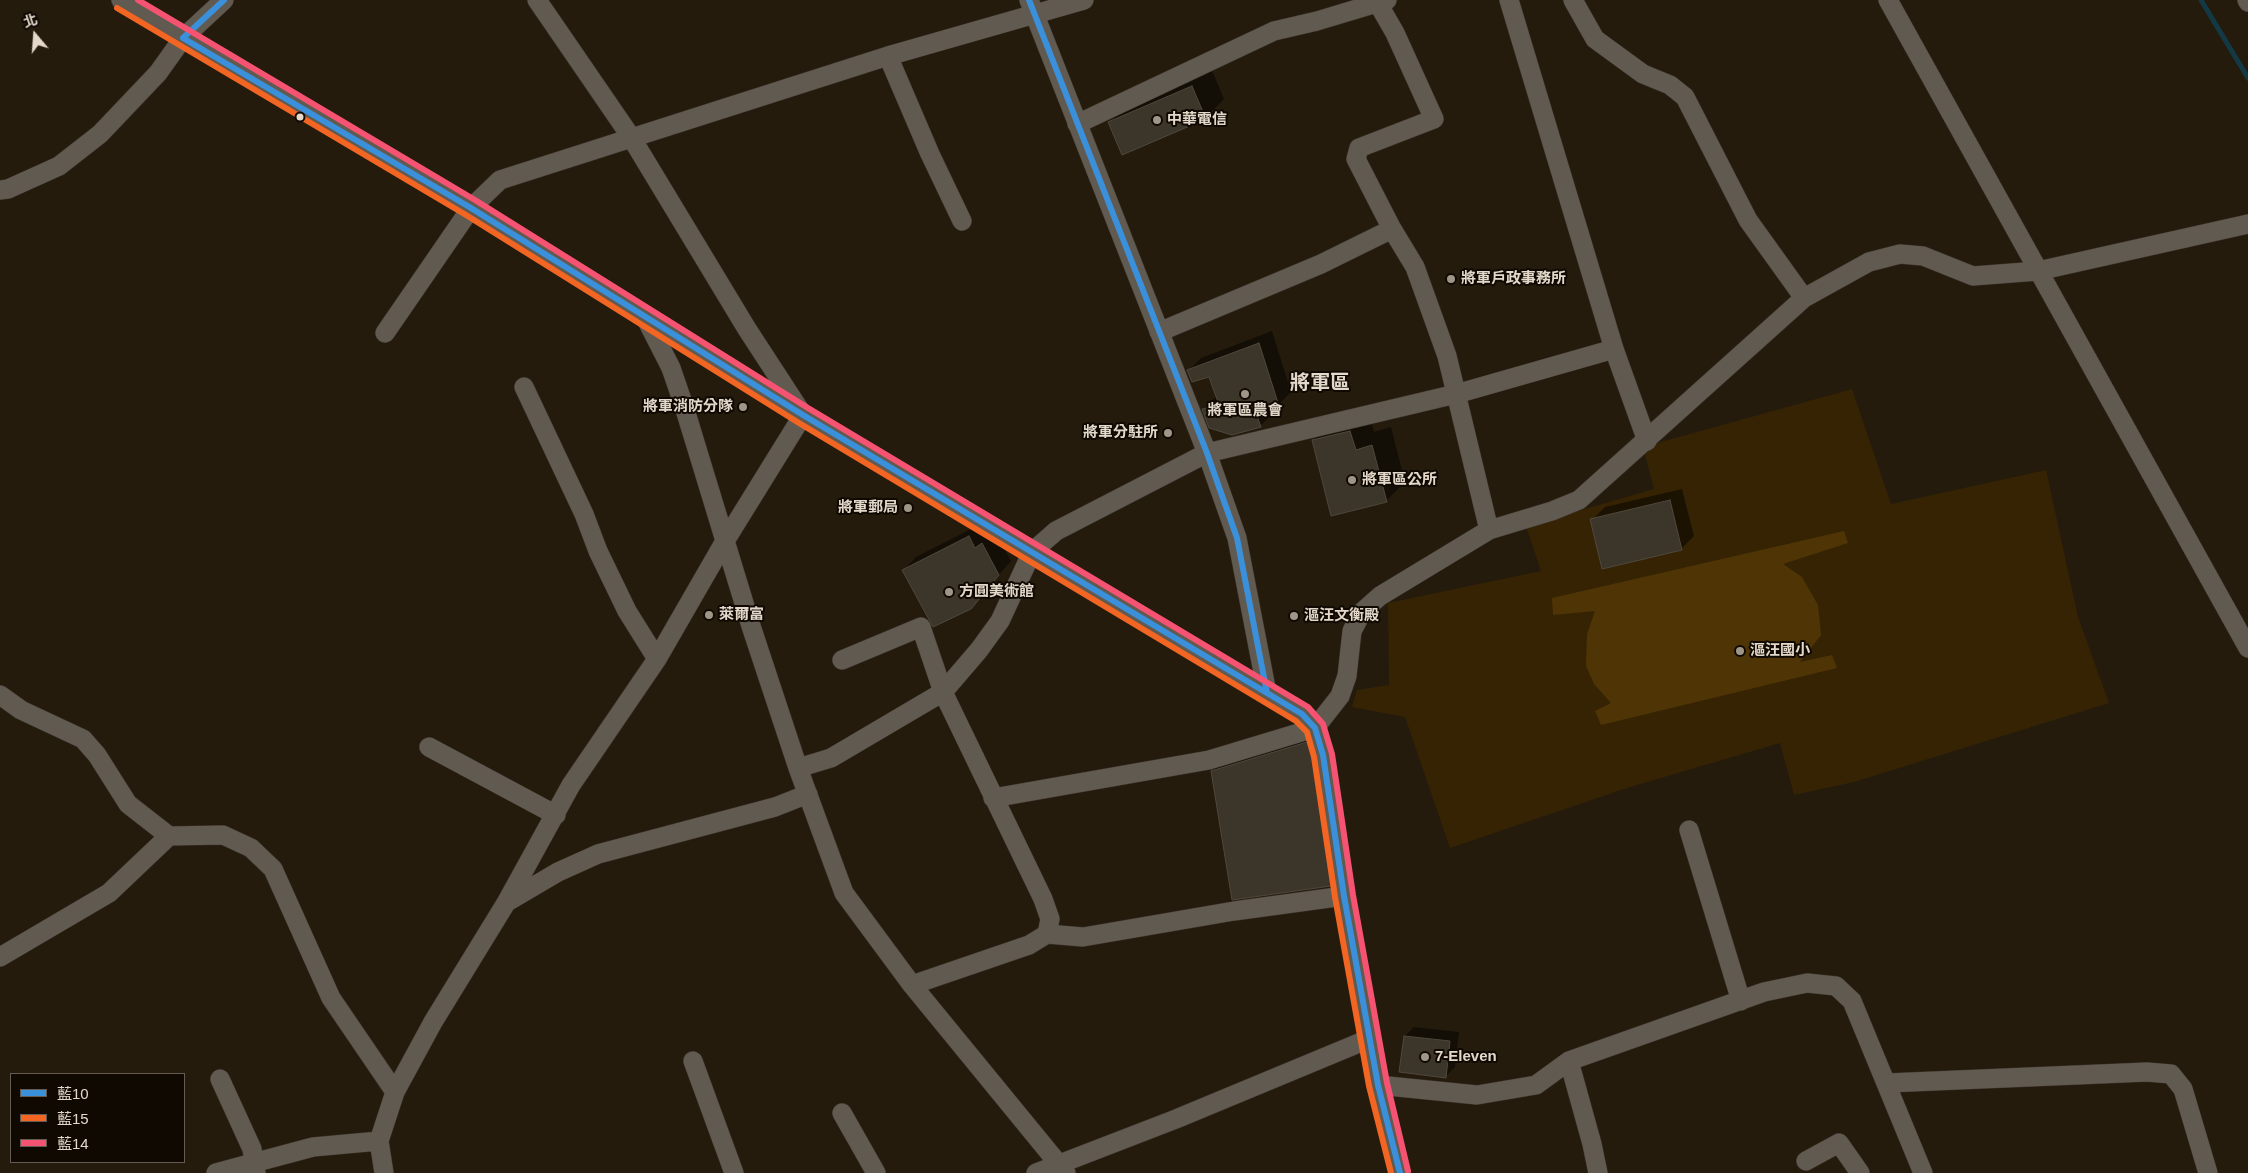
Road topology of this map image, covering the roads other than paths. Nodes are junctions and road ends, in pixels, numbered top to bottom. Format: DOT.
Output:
graph roads {
  1 [pos="121,0"];
  2 [pos="224,0"];
  3 [pos="537,0"];
  4 [pos="1084,0"];
  5 [pos="1509,0"];
  6 [pos="1573,0"];
  7 [pos="1888,0"];
  8 [pos="1380,1"];
  9 [pos="1032,7"];
  10 [pos="183,38"];
  11 [pos="888,56"];
  12 [pos="1077,124"];
  13 [pos="631,137"];
  14 [pos="0,190"];
  15 [pos="471,208"];
  16 [pos="962,221"];
  17 [pos="2248,224"];
  18 [pos="1392,230"];
  19 [pos="2038,271"];
  20 [pos="1804,298"];
  21 [pos="646,318"];
  22 [pos="1160,332"];
  23 [pos="385,333"];
  24 [pos="1614,349"];
  25 [pos="524,387"];
  26 [pos="1456,394"];
  27 [pos="803,415"];
  28 [pos="1646,440"];
  29 [pos="1208,453"];
  30 [pos="1488,530"];
  31 [pos="725,541"];
  32 [pos="1032,552"];
  33 [pos="2248,648"];
  34 [pos="657,659"];
  35 [pos="842,660"];
  36 [pos="943,692"];
  37 [pos="1267,694"];
  38 [pos="0,695"];
  39 [pos="1315,728"];
  40 [pos="429,747"];
  41 [pos="798,768"];
  42 [pos="808,794"];
  43 [pos="993,798"];
  44 [pos="556,815"];
  45 [pos="1689,830"];
  46 [pos="169,836"];
  47 [pos="1344,896"];
  48 [pos="506,903"];
  49 [pos="1047,934"];
  50 [pos="0,957"];
  51 [pos="912,985"];
  52 [pos="1741,1001"];
  53 [pos="1371,1038"];
  54 [pos="693,1061"];
  55 [pos="1569,1061"];
  56 [pos="220,1079"];
  57 [pos="1887,1083"];
  58 [pos="1378,1085"];
  59 [pos="395,1092"];
  60 [pos="842,1113"];
  61 [pos="379,1140"];
  62 [pos="1806,1161"];
  63 [pos="255,1168"];
  64 [pos="1062,1169"];
  65 [pos="216,1173"];
  66 [pos="384,1173"];
  67 [pos="734,1173"];
  68 [pos="876,1173"];
  69 [pos="1036,1173"];
  70 [pos="1400,1173"];
  71 [pos="1598,1173"];
  72 [pos="1860,1173"];
  73 [pos="1923,1173"];
  74 [pos="2208,1173"];
  1 -- 10 [label="street"];
  2 -- 10 [label="street"];
  3 -- 13 [label="street"];
  4 -- 9 [label="street"];
  5 -- 24 [label="street"];
  6 -- 20 [label="street"];
  7 -- 19 [label="street"];
  8 -- 12 [label="street"];
  8 -- 18 [label="street"];
  9 -- 11 [label="street"];
  9 -- 12 [label="street"];
  10 -- 14 [label="street"];
  10 -- 15 [label="street"];
  11 -- 13 [label="street"];
  11 -- 16 [label="street"];
  12 -- 22 [label="street"];
  13 -- 15 [label="street"];
  13 -- 27 [label="street"];
  15 -- 21 [label="street"];
  15 -- 23 [label="street"];
  17 -- 19 [label="street"];
  18 -- 22 [label="street"];
  18 -- 26 [label="street"];
  19 -- 20 [label="street"];
  19 -- 33 [label="street"];
  20 -- 28 [label="street"];
  21 -- 27 [label="street"];
  21 -- 31 [label="street"];
  22 -- 29 [label="street"];
  24 -- 26 [label="street"];
  24 -- 28 [label="street"];
  25 -- 34 [label="street"];
  26 -- 29 [label="street"];
  26 -- 30 [label="street"];
  27 -- 31 [label="street"];
  27 -- 32 [label="street"];
  28 -- 30 [label="street"];
  29 -- 32 [label="street"];
  29 -- 37 [label="street"];
  30 -- 39 [label="street"];
  31 -- 34 [label="street"];
  31 -- 41 [label="street"];
  32 -- 36 [label="street"];
  32 -- 37 [label="street"];
  34 -- 44 [label="street"];
  35 -- 36 [label="street"];
  36 -- 41 [label="street"];
  36 -- 43 [label="street"];
  37 -- 39 [label="street"];
  38 -- 46 [label="street"];
  39 -- 43 [label="street"];
  39 -- 47 [label="street"];
  40 -- 44 [label="street"];
  41 -- 42 [label="street"];
  42 -- 48 [label="street"];
  42 -- 51 [label="street"];
  43 -- 49 [label="street"];
  44 -- 48 [label="street"];
  45 -- 52 [label="street"];
  46 -- 50 [label="street"];
  46 -- 59 [label="street"];
  47 -- 49 [label="street"];
  47 -- 53 [label="street"];
  48 -- 59 [label="street"];
  49 -- 51 [label="street"];
  51 -- 64 [label="street"];
  52 -- 55 [label="street"];
  52 -- 57 [label="street"];
  53 -- 58 [label="street"];
  53 -- 64 [label="street"];
  54 -- 67 [label="street"];
  55 -- 58 [label="street"];
  55 -- 71 [label="street"];
  56 -- 63 [label="street"];
  57 -- 73 [label="street"];
  57 -- 74 [label="street"];
  58 -- 70 [label="street"];
  59 -- 61 [label="street"];
  60 -- 68 [label="street"];
  61 -- 63 [label="street"];
  61 -- 66 [label="street"];
  62 -- 72 [label="street"];
  63 -- 65 [label="street"];
  64 -- 69 [label="street"];
}
